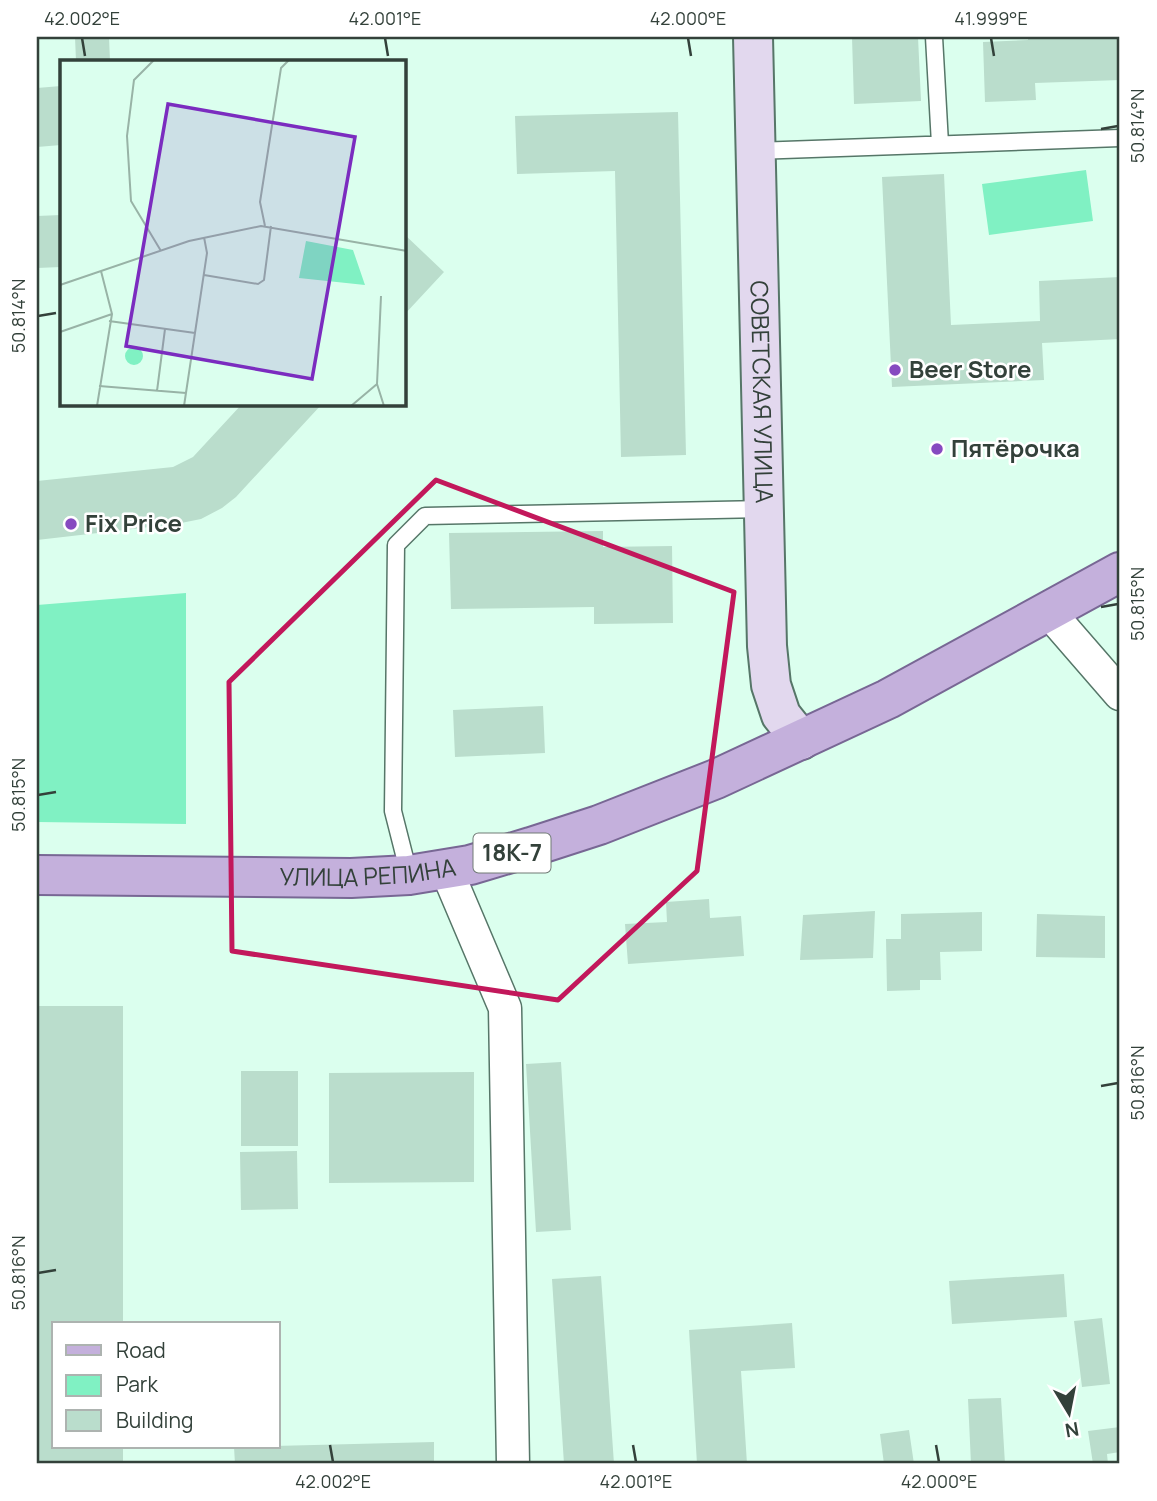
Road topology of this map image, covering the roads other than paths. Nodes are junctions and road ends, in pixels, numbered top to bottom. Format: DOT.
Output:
graph roads {
  1 [pos="753,37"];
  2 [pos="934,37"];
  3 [pos="1120,138"];
  4 [pos="940,144"];
  5 [pos="755,151"];
  6 [pos="764,509"];
  7 [pos="1120,572"];
  8 [pos="1048,611"];
  9 [pos="1120,694"];
  10 [pos="801,740"];
  11 [pos="446,869"];
  12 [pos="37,875"];
  13 [pos="409,875"];
  14 [pos="513,1464"];
  1 -- 5 [label="main road, СОВЕТСКАЯ УЛИЦА"];
  2 -- 4 [label="lane"];
  3 -- 4 [label="lane"];
  4 -- 5 [label="lane"];
  5 -- 6 [label="main road, СОВЕТСКАЯ УЛИЦА"];
  6 -- 10 [label="main road, СОВЕТСКАЯ УЛИЦА"];
  6 -- 13 [label="lane"];
  7 -- 8 [label="main road, 18К-7"];
  8 -- 9 [label="street"];
  8 -- 10 [label="main road, 18К-7"];
  10 -- 11 [label="main road, УЛИЦА РЕПИНА / 18К-7"];
  11 -- 13 [label="main road, УЛИЦА РЕПИНА / 18К-7"];
  11 -- 14 [label="street"];
  12 -- 13 [label="main road, УЛИЦА РЕПИНА / 18К-7"];
}
